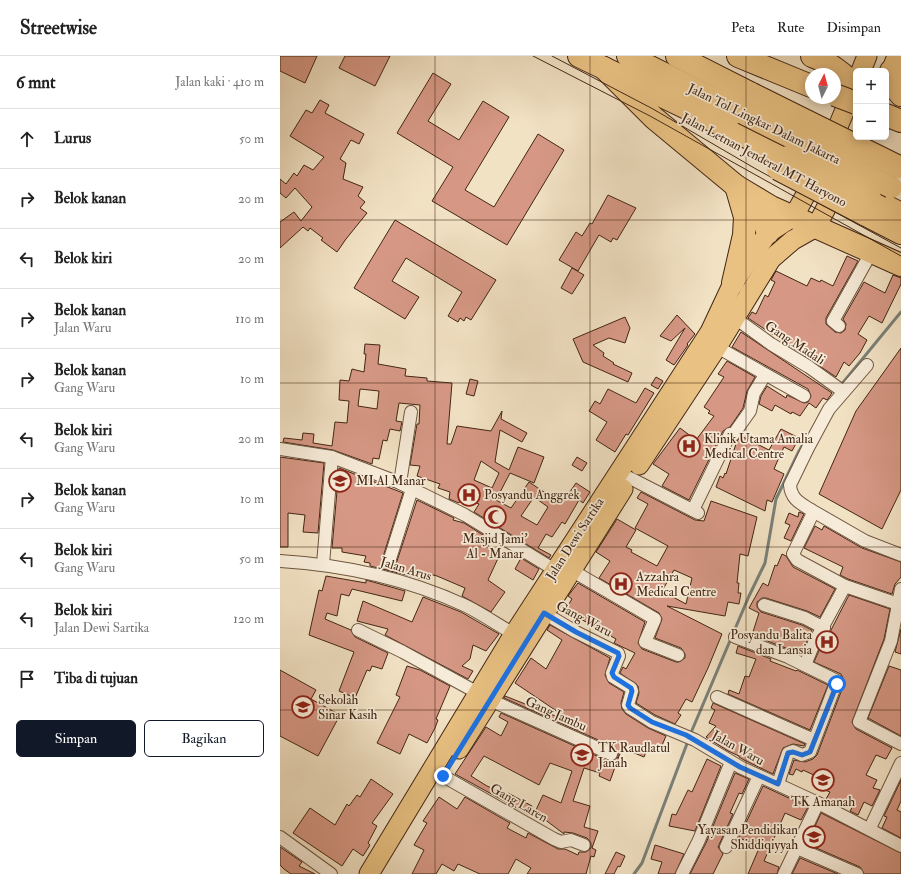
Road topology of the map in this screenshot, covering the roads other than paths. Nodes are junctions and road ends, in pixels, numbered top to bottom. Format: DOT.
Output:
graph roads {
  1 [pos="578,56"];
  2 [pos="628,56"];
  3 [pos="677,56"];
  4 [pos="738,56"];
  5 [pos="812,56"];
  6 [pos="866,56"];
  7 [pos="604,68"];
  8 [pos="891,70"];
  9 [pos="805,84"];
  10 [pos="852,94"];
  11 [pos="901,95"];
  12 [pos="889,100"];
  13 [pos="901,101"];
  14 [pos="748,104"];
  15 [pos="889,116"];
  16 [pos="901,121"];
  17 [pos="862,140"];
  18 [pos="898,179"];
  19 [pos="736,186"];
  20 [pos="755,198"];
  21 [pos="867,206"];
  22 [pos="901,214"];
  23 [pos="794,216"];
  24 [pos="816,227"];
  25 [pos="768,233"];
  26 [pos="901,233"];
  27 [pos="872,251"];
  28 [pos="901,265"];
  29 [pos="734,283"];
  30 [pos="735,318"];
  31 [pos="839,326"];
  32 [pos="717,347"];
  33 [pos="867,365"];
  34 [pos="765,375"];
  35 [pos="839,389"];
  36 [pos="804,396"];
  37 [pos="411,412"];
  38 [pos="280,449"];
  39 [pos="332,457"];
  40 [pos="630,478"];
  41 [pos="400,483"];
  42 [pos="412,489"];
  43 [pos="811,510"];
  44 [pos="901,554"];
  45 [pos="280,561"];
  46 [pos="389,562"];
  47 [pos="323,564"];
  48 [pos="563,570"];
  49 [pos="845,586"];
  50 [pos="901,589"];
  51 [pos="898,604"];
  52 [pos="764,605"];
  53 [pos="544,613"];
  54 [pos="824,628"];
  55 [pos="358,630"];
  56 [pos="514,634"];
  57 [pos="735,637"];
  58 [pos="896,643"];
  59 [pos="678,655"];
  60 [pos="805,665"];
  61 [pos="484,696"];
  62 [pos="718,697"];
  63 [pos="628,705"];
  64 [pos="814,740"];
  65 [pos="901,744"];
  66 [pos="611,754"];
  67 [pos="731,762"];
  68 [pos="901,763"];
  69 [pos="443,776"];
  70 [pos="759,776"];
  71 [pos="778,784"];
  72 [pos="818,803"];
  73 [pos="870,828"];
  74 [pos="280,838"];
  75 [pos="584,845"];
  76 [pos="901,846"];
  77 [pos="726,847"];
  78 [pos="796,848"];
  79 [pos="331,874"];
  80 [pos="369,874"];
  81 [pos="384,874"];
  82 [pos="682,874"];
  83 [pos="784,874"];
  84 [pos="857,874"];
  1 -- 7 [label="highway, Jalan Letnan Jenderal MT Haryono"];
  2 -- 14 [label="highway, Jalan Tol Lingkar Dalam Jakarta"];
  3 -- 14 [label="highway, Jalan Tol Lingkar Dalam Jakarta"];
  4 -- 9 [label="highway"];
  5 -- 10 [label="highway"];
  6 -- 10 [label="main road"];
  7 -- 19 [label="highway"];
  7 -- 21 [label="highway, Jalan Letnan Jenderal MT Haryono, bridge"];
  8 -- 11 [label="highway"];
  10 -- 23 [label="main road"];
  12 -- 13 [label="highway"];
  14 -- 18 [label="highway, Jalan Tol Lingkar Dalam Jakarta, bridge"];
  15 -- 16 [label="highway"];
  17 -- 24 [label="main road"];
  19 -- 20 [label="highway"];
  19 -- 29 [label="highway"];
  20 -- 23 [label="highway"];
  20 -- 25 [label="highway"];
  21 -- 22 [label="highway, Jalan Letnan Jenderal MT Haryono"];
  21 -- 26 [label="highway, Jalan Letnan Jenderal MT Haryono"];
  23 -- 24 [label="highway"];
  23 -- 25 [label="main road, Jalan Dewi Sartika"];
  24 -- 27 [label="highway"];
  24 -- 30 [label="main road, Jalan Dewi Sartika"];
  25 -- 29 [label="main road, Jalan Dewi Sartika"];
  27 -- 28 [label="highway"];
  27 -- 31 [label="street"];
  29 -- 48 [label="main road, Jalan Dewi Sartika"];
  30 -- 32 [label="main road, Jalan Dewi Sartika"];
  30 -- 35 [label="street, Gang Madali"];
  32 -- 34 [label="street"];
  32 -- 40 [label="main road, Jalan Dewi Sartika"];
  33 -- 43 [label="street"];
  34 -- 36 [label="street"];
  34 -- 40 [label="street"];
  37 -- 41 [label="street"];
  38 -- 39 [label="street"];
  39 -- 41 [label="street"];
  39 -- 47 [label="street"];
  40 -- 48 [label="main road, Jalan Dewi Sartika"];
  41 -- 42 [label="street"];
  42 -- 46 [label="street"];
  42 -- 48 [label="street"];
  43 -- 44 [label="street"];
  43 -- 49 [label="street"];
  45 -- 47 [label="street, Jalan Arus"];
  47 -- 56 [label="street, Jalan Arus"];
  48 -- 53 [label="main road, Jalan Dewi Sartika"];
  48 -- 56 [label="main road, Jalan Dewi Sartika"];
  48 -- 59 [label="street"];
  49 -- 51 [label="street"];
  49 -- 54 [label="street"];
  50 -- 51 [label="street"];
  51 -- 58 [label="street"];
  52 -- 54 [label="street"];
  53 -- 61 [label="main road, Jalan Dewi Sartika"];
  53 -- 63 [label="street, Gang Waru"];
  54 -- 60 [label="street"];
  55 -- 61 [label="street, Gang Jambu"];
  56 -- 61 [label="main road, Jalan Dewi Sartika"];
  57 -- 60 [label="street"];
  58 -- 65 [label="street"];
  60 -- 64 [label="street"];
  61 -- 66 [label="street, Gang Jambu"];
  61 -- 69 [label="main road, Jalan Dewi Sartika"];
  61 -- 80 [label="main road, Jalan Dewi Sartika"];
  62 -- 64 [label="street"];
  63 -- 67 [label="street, Jalan Waru"];
  64 -- 71 [label="street"];
  67 -- 70 [label="street, Jalan Waru"];
  67 -- 82 [label="street"];
  68 -- 73 [label="street"];
  69 -- 75 [label="street, Gang Laren"];
  69 -- 81 [label="main road, Jalan Dewi Sartika"];
  70 -- 71 [label="street, Jalan Waru"];
  70 -- 77 [label="street"];
  71 -- 72 [label="street, Jalan Waru"];
  72 -- 73 [label="street, Jalan Waru"];
  72 -- 78 [label="street"];
  73 -- 76 [label="street, Jalan Waru"];
  74 -- 79 [label="street"];
  78 -- 83 [label="street"];
  78 -- 84 [label="street"];
}
